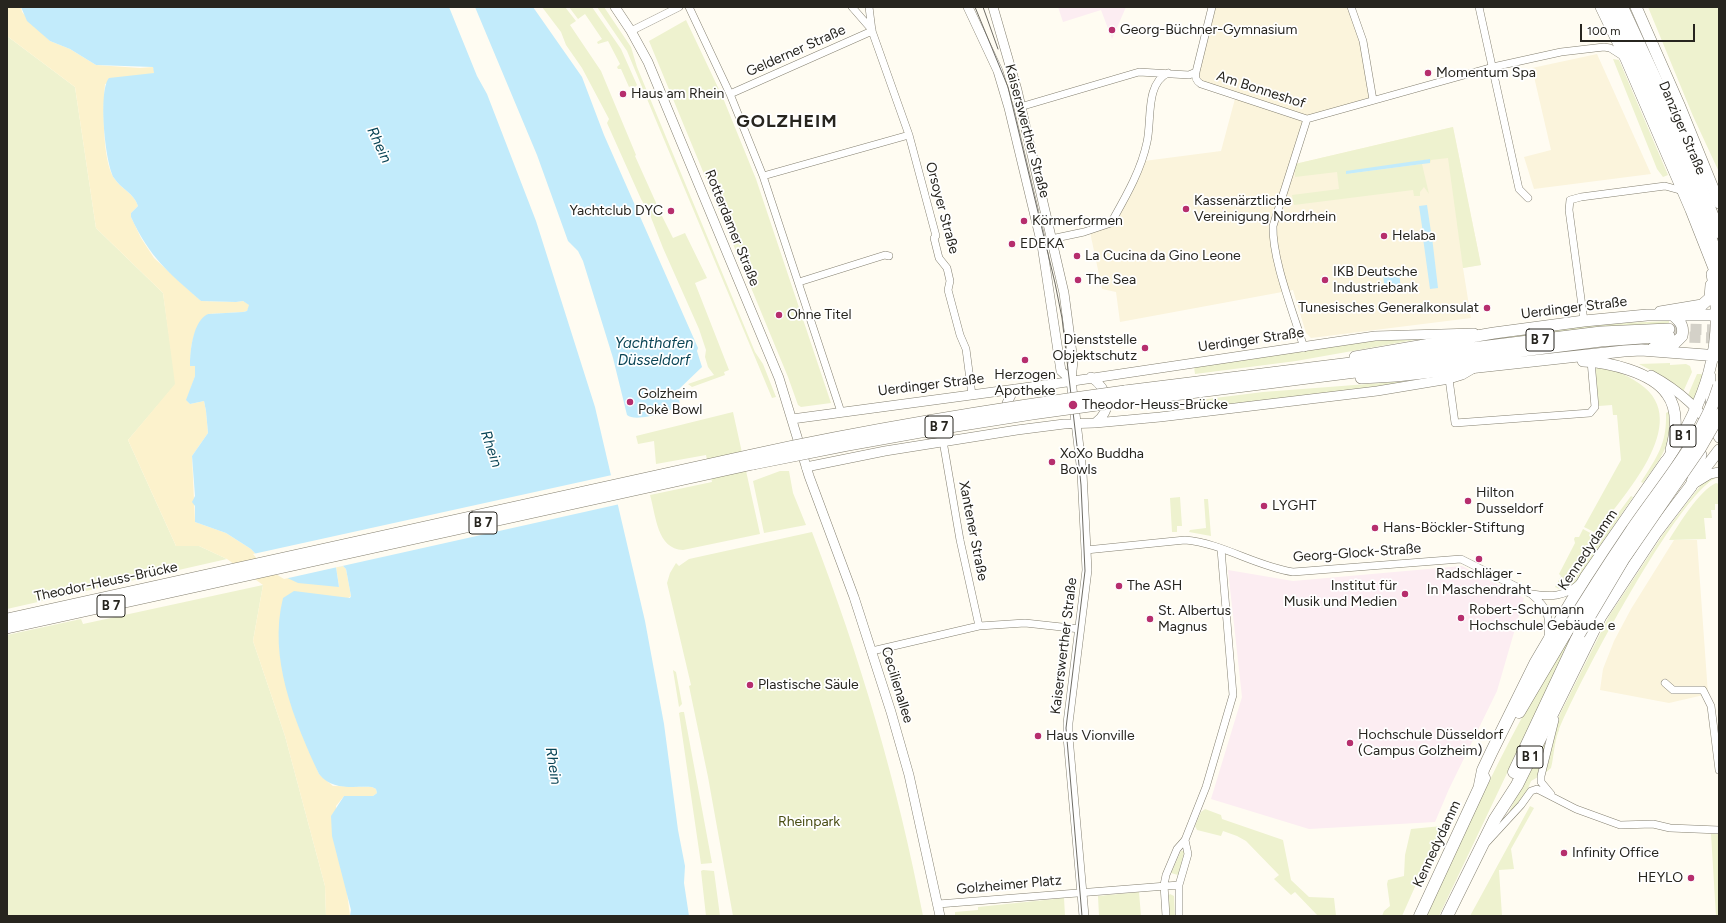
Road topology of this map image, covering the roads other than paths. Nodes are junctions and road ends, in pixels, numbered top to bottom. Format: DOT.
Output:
graph roads {
  1 [pos="615,7"];
  2 [pos="679,7"];
  3 [pos="689,7"];
  4 [pos="852,7"];
  5 [pos="869,7"];
  6 [pos="968,7"];
  7 [pos="993,7"];
  8 [pos="1212,7"];
  9 [pos="1351,7"];
  10 [pos="1479,7"];
  11 [pos="1601,7"];
  12 [pos="1612,7"];
  13 [pos="1622,7"];
  14 [pos="1636,7"];
  15 [pos="631,31"];
  16 [pos="872,31"];
  17 [pos="1626,59"];
  18 [pos="1493,67"];
  19 [pos="1168,72"];
  20 [pos="1196,72"];
  21 [pos="730,94"];
  22 [pos="1373,100"];
  23 [pos="1020,107"];
  24 [pos="1667,115"];
  25 [pos="1307,119"];
  26 [pos="909,135"];
  27 [pos="763,176"];
  28 [pos="1683,191"];
  29 [pos="1528,198"];
  30 [pos="1719,203"];
  31 [pos="1719,232"];
  32 [pos="1051,239"];
  33 [pos="1704,246"];
  34 [pos="889,256"];
  35 [pos="1714,260"];
  36 [pos="1719,266"];
  37 [pos="1719,281"];
  38 [pos="799,282"];
  39 [pos="1647,315"];
  40 [pos="1674,316"];
  41 [pos="1718,316"];
  42 [pos="1584,322"];
  43 [pos="1494,333"];
  44 [pos="1304,348"];
  45 [pos="1641,350"];
  46 [pos="1716,356"];
  47 [pos="1542,359"];
  48 [pos="1595,362"];
  49 [pos="1476,366"];
  50 [pos="1310,368"];
  51 [pos="1711,371"];
  52 [pos="1330,375"];
  53 [pos="1091,377"];
  54 [pos="1449,379"];
  55 [pos="1071,380"];
  56 [pos="1719,386"];
  57 [pos="1014,389"];
  58 [pos="972,395"];
  59 [pos="1126,396"];
  60 [pos="1696,409"];
  61 [pos="841,412"];
  62 [pos="1719,415"];
  63 [pos="792,419"];
  64 [pos="1095,423"];
  65 [pos="1076,424"];
  66 [pos="1713,428"];
  67 [pos="1017,430"];
  68 [pos="1719,438"];
  69 [pos="943,441"];
  70 [pos="1676,447"];
  71 [pos="1718,452"];
  72 [pos="1666,462"];
  73 [pos="806,467"];
  74 [pos="1719,472"];
  75 [pos="1691,486"];
  76 [pos="1086,550"];
  77 [pos="1221,550"];
  78 [pos="1586,577"];
  79 [pos="213,578"];
  80 [pos="1531,594"];
  81 [pos="7,619"];
  82 [pos="979,626"];
  83 [pos="7,628"];
  84 [pos="1080,629"];
  85 [pos="1548,641"];
  86 [pos="872,651"];
  87 [pos="1665,683"];
  88 [pos="1562,693"];
  89 [pos="1719,770"];
  90 [pos="1480,785"];
  91 [pos="1554,797"];
  92 [pos="1496,819"];
  93 [pos="1719,830"];
  94 [pos="1185,840"];
  95 [pos="1479,851"];
  96 [pos="1179,884"];
  97 [pos="1164,885"];
  98 [pos="1082,893"];
  99 [pos="938,904"];
  100 [pos="940,916"];
  101 [pos="1084,916"];
  102 [pos="1166,916"];
  103 [pos="1179,916"];
  104 [pos="1420,916"];
  105 [pos="1446,916"];
  1 -- 15 [label="street, Rotterdamer Straße"];
  2 -- 15 [label="street"];
  3 -- 21 [label="street"];
  4 -- 16 [label="street, Orsoyer Straße"];
  5 -- 16 [label="street, Orsoyer Straße"];
  6 -- 55 [label="street, Kaiserswerther Straße"];
  7 -- 23 [label="street, Kaiserswerther Straße"];
  8 -- 20 [label="street"];
  9 -- 22 [label="street"];
  10 -- 18 [label="street"];
  11 -- 17 [label="main road, Danziger Straße"];
  12 -- 24 [label="highway, Danziger Straße"];
  13 -- 24 [label="highway, Danziger Straße"];
  14 -- 30 [label="main road, Danziger Straße"];
  15 -- 63 [label="street, Rotterdamer Straße"];
  16 -- 21 [label="street, Gelderner Straße"];
  16 -- 26 [label="street, Orsoyer Straße"];
  17 -- 18 [label="street, Am Bonneshof"];
  17 -- 28 [label="main road, Danziger Straße"];
  18 -- 22 [label="street, Am Bonneshof"];
  18 -- 29 [label="street"];
  19 -- 20 [label="street"];
  19 -- 23 [label="street"];
  19 -- 32 [label="street"];
  20 -- 25 [label="street, Am Bonneshof"];
  21 -- 27 [label="street"];
  22 -- 25 [label="street, Am Bonneshof"];
  23 -- 32 [label="street, Kaiserswerther Straße"];
  24 -- 31 [label="highway, Danziger Straße"];
  24 -- 35 [label="highway, Danziger Straße"];
  25 -- 44 [label="street"];
  26 -- 27 [label="street"];
  26 -- 58 [label="street, Orsoyer Straße"];
  27 -- 38 [label="street"];
  28 -- 33 [label="main road, Danziger Straße"];
  28 -- 42 [label="street"];
  32 -- 55 [label="street, Kaiserswerther Straße"];
  33 -- 35 [label="main road, Danziger Straße"];
  33 -- 36 [label="main road"];
  33 -- 39 [label="main road"];
  34 -- 38 [label="street"];
  35 -- 37 [label="main road"];
  35 -- 41 [label="main road"];
  38 -- 61 [label="street"];
  39 -- 40 [label="main road, Uerdinger Straße"];
  39 -- 42 [label="main road, Uerdinger Straße"];
  40 -- 41 [label="main road, Uerdinger Straße"];
  40 -- 45 [label="main road"];
  41 -- 46 [label="main road, B 1"];
  42 -- 43 [label="main road, Uerdinger Straße"];
  43 -- 44 [label="street, Uerdinger Straße"];
  43 -- 50 [label="main road"];
  44 -- 53 [label="street, Uerdinger Straße"];
  45 -- 46 [label="main road"];
  45 -- 47 [label="main road"];
  46 -- 51 [label="main road, Kennedydamm / B 1"];
  47 -- 48 [label="main road"];
  47 -- 49 [label="main road"];
  48 -- 54 [label="street"];
  48 -- 60 [label="street"];
  48 -- 72 [label="main road"];
  49 -- 52 [label="main road"];
  49 -- 54 [label="street"];
  50 -- 52 [label="main road, B 7"];
  50 -- 59 [label="main road, B 7"];
  51 -- 60 [label="main road, Kennedydamm / B 1"];
  51 -- 66 [label="street"];
  52 -- 59 [label="main road, B 7"];
  53 -- 55 [label="street, Uerdinger Straße"];
  53 -- 64 [label="street"];
  54 -- 64 [label="street"];
  55 -- 57 [label="street, Uerdinger Straße"];
  55 -- 65 [label="street, Kaiserswerther Straße"];
  56 -- 90 [label="highway, Kennedydamm, bridge"];
  57 -- 58 [label="street, Uerdinger Straße"];
  57 -- 67 [label="street"];
  58 -- 61 [label="street, Uerdinger Straße"];
  59 -- 79 [label="main road, B 7, bridge"];
  60 -- 66 [label="street"];
  60 -- 70 [label="main road, Kennedydamm / B 1"];
  61 -- 63 [label="street, Uerdinger Straße"];
  62 -- 92 [label="highway, bridge"];
  63 -- 73 [label="street, Rotterdamer Straße"];
  64 -- 65 [label="street"];
  65 -- 67 [label="street"];
  65 -- 76 [label="street, Kaiserswerther Straße"];
  66 -- 68 [label="street"];
  67 -- 69 [label="street"];
  69 -- 73 [label="street"];
  69 -- 82 [label="street, Xantener Straße"];
  70 -- 72 [label="main road, Kennedydamm / B 1"];
  70 -- 75 [label="main road"];
  71 -- 75 [label="main road, B 1"];
  72 -- 78 [label="highway, Kennedydamm / B 1"];
  73 -- 86 [label="street, Cecilienallee"];
  74 -- 75 [label="street"];
  75 -- 88 [label="highway, B 1"];
  76 -- 77 [label="street, Georg-Glock-Straße"];
  76 -- 84 [label="street, Kaiserswerther Straße"];
  77 -- 80 [label="street, Georg-Glock-Straße"];
  77 -- 94 [label="street"];
  78 -- 80 [label="street, Georg-Glock-Straße"];
  78 -- 85 [label="highway, Kennedydamm / B 1"];
  79 -- 81 [label="main road, Theodor-Heuss-Brücke / B 7"];
  79 -- 83 [label="main road, Theodor-Heuss-Brücke / B 7"];
  80 -- 85 [label="street, Georg-Glock-Straße"];
  82 -- 84 [label="street"];
  82 -- 86 [label="street"];
  84 -- 98 [label="street, Kaiserswerther Straße"];
  85 -- 90 [label="highway, Kennedydamm / B 1"];
  86 -- 99 [label="street, Cecilienallee"];
  87 -- 89 [label="street"];
  88 -- 91 [label="street"];
  88 -- 92 [label="highway, B 1"];
  90 -- 104 [label="highway, Kennedydamm / B 1"];
  91 -- 93 [label="street"];
  91 -- 95 [label="street"];
  92 -- 95 [label="highway, B 1"];
  94 -- 96 [label="street"];
  94 -- 97 [label="street"];
  95 -- 105 [label="highway, B 1"];
  96 -- 97 [label="street, Golzheimer Platz"];
  96 -- 103 [label="street"];
  97 -- 98 [label="street, Golzheimer Platz"];
  97 -- 102 [label="street"];
  98 -- 99 [label="street, Golzheimer Platz"];
  98 -- 101 [label="street, Kaiserswerther Straße"];
  99 -- 100 [label="street, Cecilienallee"];
}
